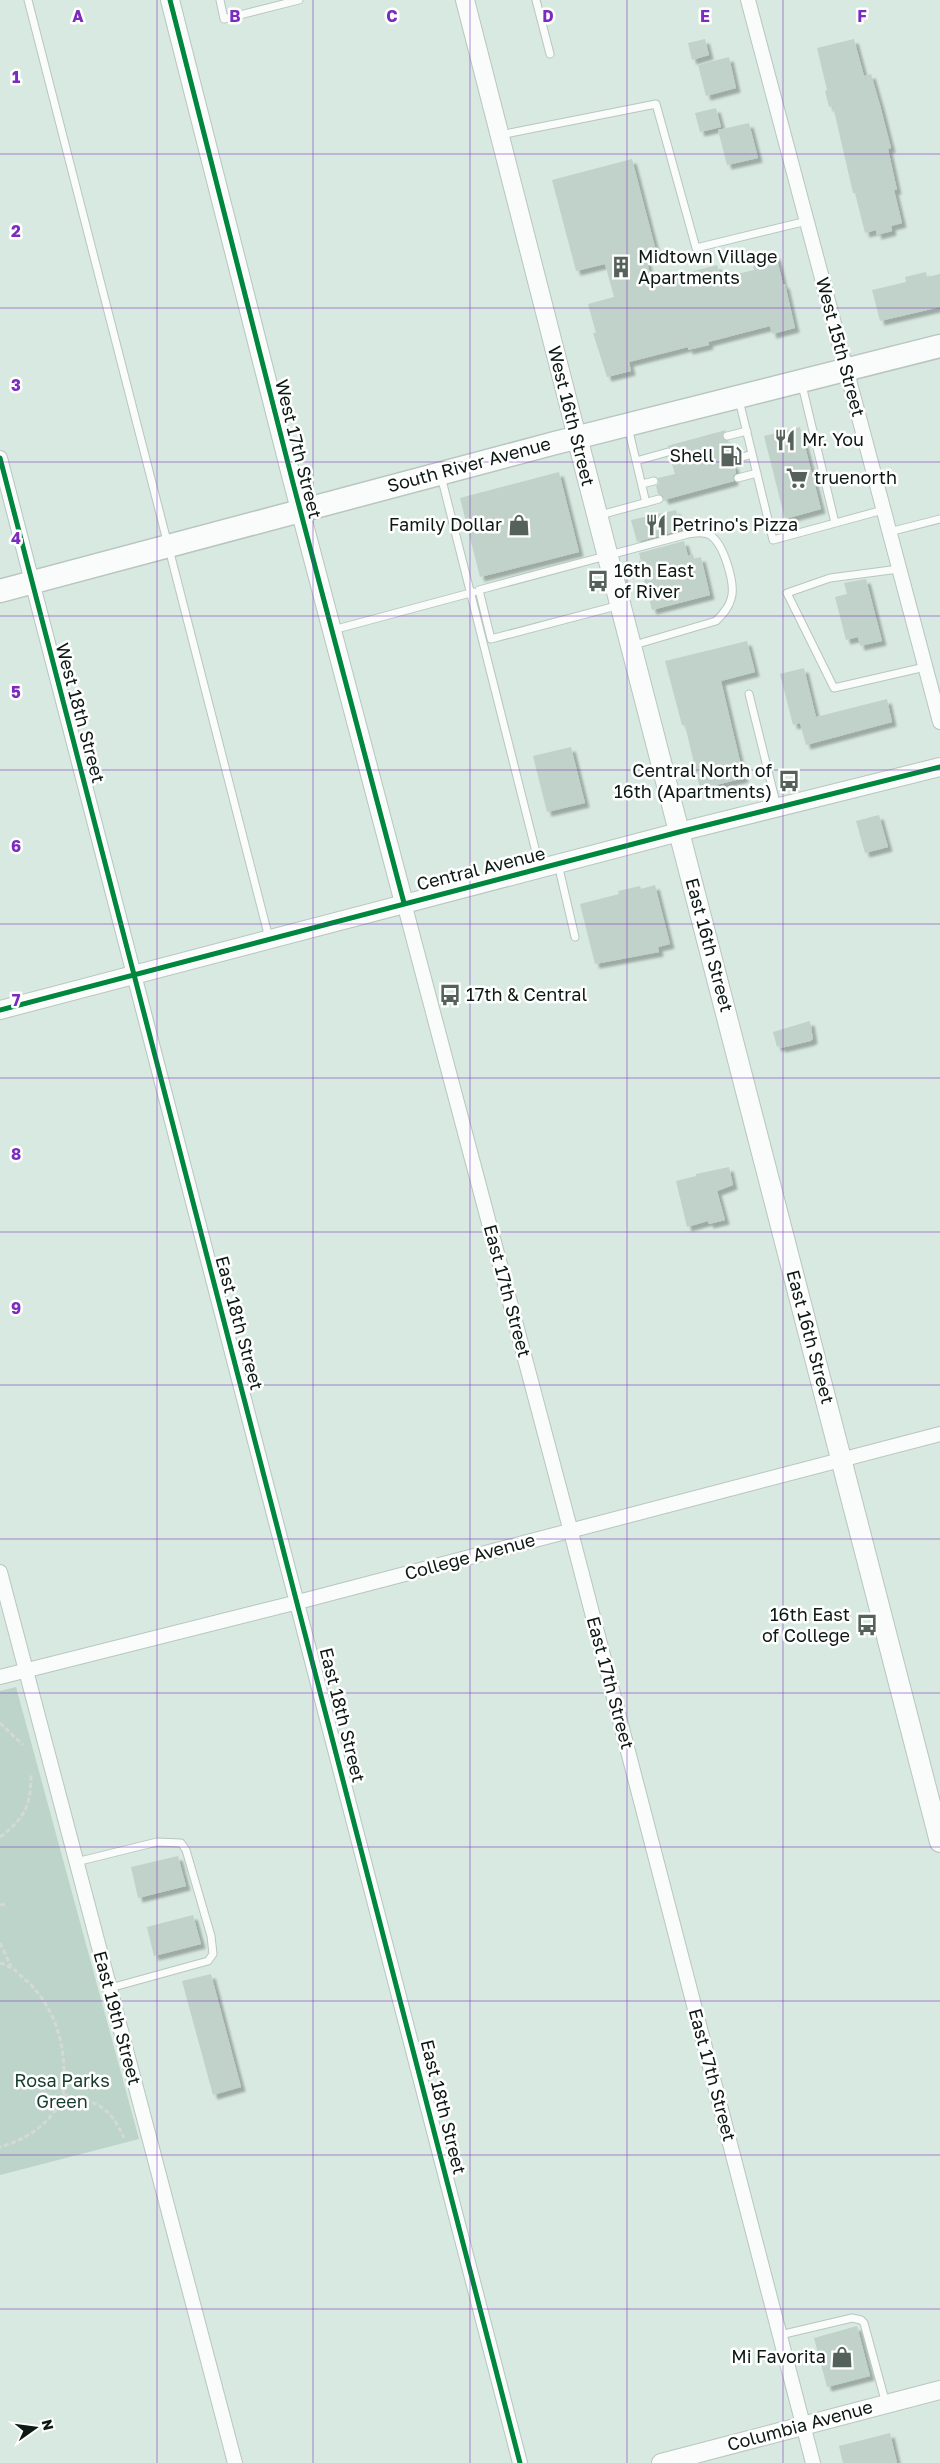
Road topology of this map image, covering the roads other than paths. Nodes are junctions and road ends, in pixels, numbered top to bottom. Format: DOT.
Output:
graph roads {
  1 [pos="28,0"];
  2 [pos="170,0"];
  3 [pos="220,0"];
  4 [pos="299,0"];
  5 [pos="464,0"];
  6 [pos="536,0"];
  7 [pos="748,0"];
  8 [pos="550,54"];
  9 [pos="499,136"];
  10 [pos="807,221"];
  11 [pos="940,346"];
  12 [pos="846,370"];
  13 [pos="801,382"];
  14 [pos="738,397"];
  15 [pos="628,424"];
  16 [pos="747,431"];
  17 [pos="727,436"];
  18 [pos="577,437"];
  19 [pos="668,452"];
  20 [pos="752,454"];
  21 [pos="0,458"];
  22 [pos="636,460"];
  23 [pos="733,460"];
  24 [pos="441,473"];
  25 [pos="757,473"];
  26 [pos="738,478"];
  27 [pos="654,481"];
  28 [pos="642,484"];
  29 [pos="659,499"];
  30 [pos="646,503"];
  31 [pos="300,510"];
  32 [pos="883,510"];
  33 [pos="597,516"];
  34 [pos="940,519"];
  35 [pos="835,523"];
  36 [pos="889,532"];
  37 [pos="169,547"];
  38 [pos="608,556"];
  39 [pos="899,569"];
  40 [pos="32,583"];
  41 [pos="480,590"];
  42 [pos="0,591"];
  43 [pos="470,593"];
  44 [pos="620,605"];
  45 [pos="332,631"];
  46 [pos="630,646"];
  47 [pos="925,667"];
  48 [pos="749,694"];
  49 [pos="940,722"];
  50 [pos="940,767"];
  51 [pos="777,808"];
  52 [pos="679,832"];
  53 [pos="549,866"];
  54 [pos="404,903"];
  55 [pos="575,936"];
  56 [pos="269,938"];
  57 [pos="134,975"];
  58 [pos="0,1008"];
  59 [pos="940,1434"];
  60 [pos="842,1460"];
  61 [pos="572,1532"];
  62 [pos="0,1572"];
  63 [pos="298,1602"];
  64 [pos="26,1670"];
  65 [pos="0,1677"];
  66 [pos="940,1842"];
  67 [pos="76,1862"];
  68 [pos="110,1988"];
  69 [pos="780,2335"];
  70 [pos="940,2390"];
  71 [pos="886,2404"];
  72 [pos="803,2425"];
  73 [pos="235,2463"];
  74 [pos="520,2463"];
  75 [pos="661,2463"];
  76 [pos="813,2463"];
  1 -- 37 [label="lane"];
  2 -- 31 [label="street, West 17th Street"];
  3 -- 4 [label="lane"];
  5 -- 9 [label="street, West 16th Street"];
  6 -- 8 [label="lane"];
  7 -- 10 [label="street, West 15th Street"];
  9 -- 10 [label="lane"];
  9 -- 18 [label="street, West 16th Street"];
  10 -- 12 [label="street, West 15th Street"];
  11 -- 12 [label="main road, South River Avenue"];
  12 -- 13 [label="main road, South River Avenue"];
  12 -- 32 [label="street, West 15th Street"];
  13 -- 14 [label="main road, South River Avenue"];
  13 -- 35 [label="lane"];
  14 -- 15 [label="main road, South River Avenue"];
  14 -- 16 [label="lane"];
  15 -- 18 [label="main road, South River Avenue"];
  15 -- 22 [label="lane"];
  16 -- 17 [label="lane"];
  16 -- 20 [label="lane"];
  18 -- 24 [label="main road, South River Avenue"];
  18 -- 33 [label="main road, West 16th Street"];
  19 -- 22 [label="lane"];
  20 -- 23 [label="lane"];
  20 -- 25 [label="lane"];
  21 -- 40 [label="street, West 18th Street"];
  22 -- 28 [label="lane"];
  24 -- 31 [label="main road, South River Avenue"];
  24 -- 43 [label="lane"];
  25 -- 26 [label="lane"];
  25 -- 35 [label="lane"];
  27 -- 28 [label="lane"];
  28 -- 30 [label="lane"];
  29 -- 30 [label="lane"];
  30 -- 33 [label="lane"];
  31 -- 37 [label="main road, South River Avenue"];
  31 -- 45 [label="street, West 17th Street"];
  32 -- 35 [label="lane"];
  32 -- 36 [label="street, West 15th Street"];
  33 -- 38 [label="main road, West 16th Street"];
  34 -- 36 [label="lane"];
  36 -- 39 [label="street, West 15th Street"];
  37 -- 40 [label="main road, South River Avenue"];
  37 -- 56 [label="lane"];
  38 -- 41 [label="lane"];
  38 -- 44 [label="main road, West 16th Street"];
  38 -- 46 [label="lane"];
  39 -- 47 [label="street, West 15th Street"];
  39 -- 47 [label="lane"];
  40 -- 42 [label="main road, South River Avenue"];
  40 -- 57 [label="street, West 18th Street"];
  41 -- 43 [label="lane"];
  41 -- 44 [label="lane"];
  43 -- 45 [label="lane"];
  43 -- 53 [label="lane"];
  44 -- 46 [label="main road, West 16th Street"];
  45 -- 54 [label="street, West 17th Street"];
  46 -- 52 [label="main road, West 16th Street"];
  47 -- 49 [label="street, West 15th Street"];
  48 -- 51 [label="lane"];
  50 -- 51 [label="street, Central Avenue"];
  51 -- 52 [label="street, Central Avenue"];
  52 -- 53 [label="street, Central Avenue"];
  52 -- 60 [label="main road, East 16th Street"];
  53 -- 54 [label="street, Central Avenue"];
  53 -- 55 [label="lane"];
  54 -- 56 [label="street, Central Avenue"];
  54 -- 61 [label="street, East 17th Street"];
  56 -- 57 [label="street, Central Avenue"];
  57 -- 58 [label="street, Central Avenue"];
  57 -- 63 [label="street, East 18th Street"];
  59 -- 60 [label="street, College Avenue"];
  60 -- 61 [label="street, College Avenue"];
  60 -- 66 [label="main road, East 16th Street"];
  61 -- 63 [label="street, College Avenue"];
  61 -- 69 [label="street, East 17th Street"];
  62 -- 64 [label="street, East 19th Street"];
  63 -- 64 [label="street, College Avenue"];
  63 -- 74 [label="street, East 18th Street"];
  64 -- 65 [label="street, College Avenue"];
  64 -- 67 [label="street, East 19th Street"];
  67 -- 68 [label="street, East 19th Street"];
  67 -- 68 [label="lane"];
  68 -- 73 [label="street, East 19th Street"];
  69 -- 71 [label="lane"];
  69 -- 72 [label="street, East 17th Street"];
  70 -- 71 [label="street, Columbia Avenue"];
  71 -- 72 [label="street, Columbia Avenue"];
  72 -- 75 [label="street, Columbia Avenue"];
  72 -- 76 [label="street, East 17th Street"];
}
